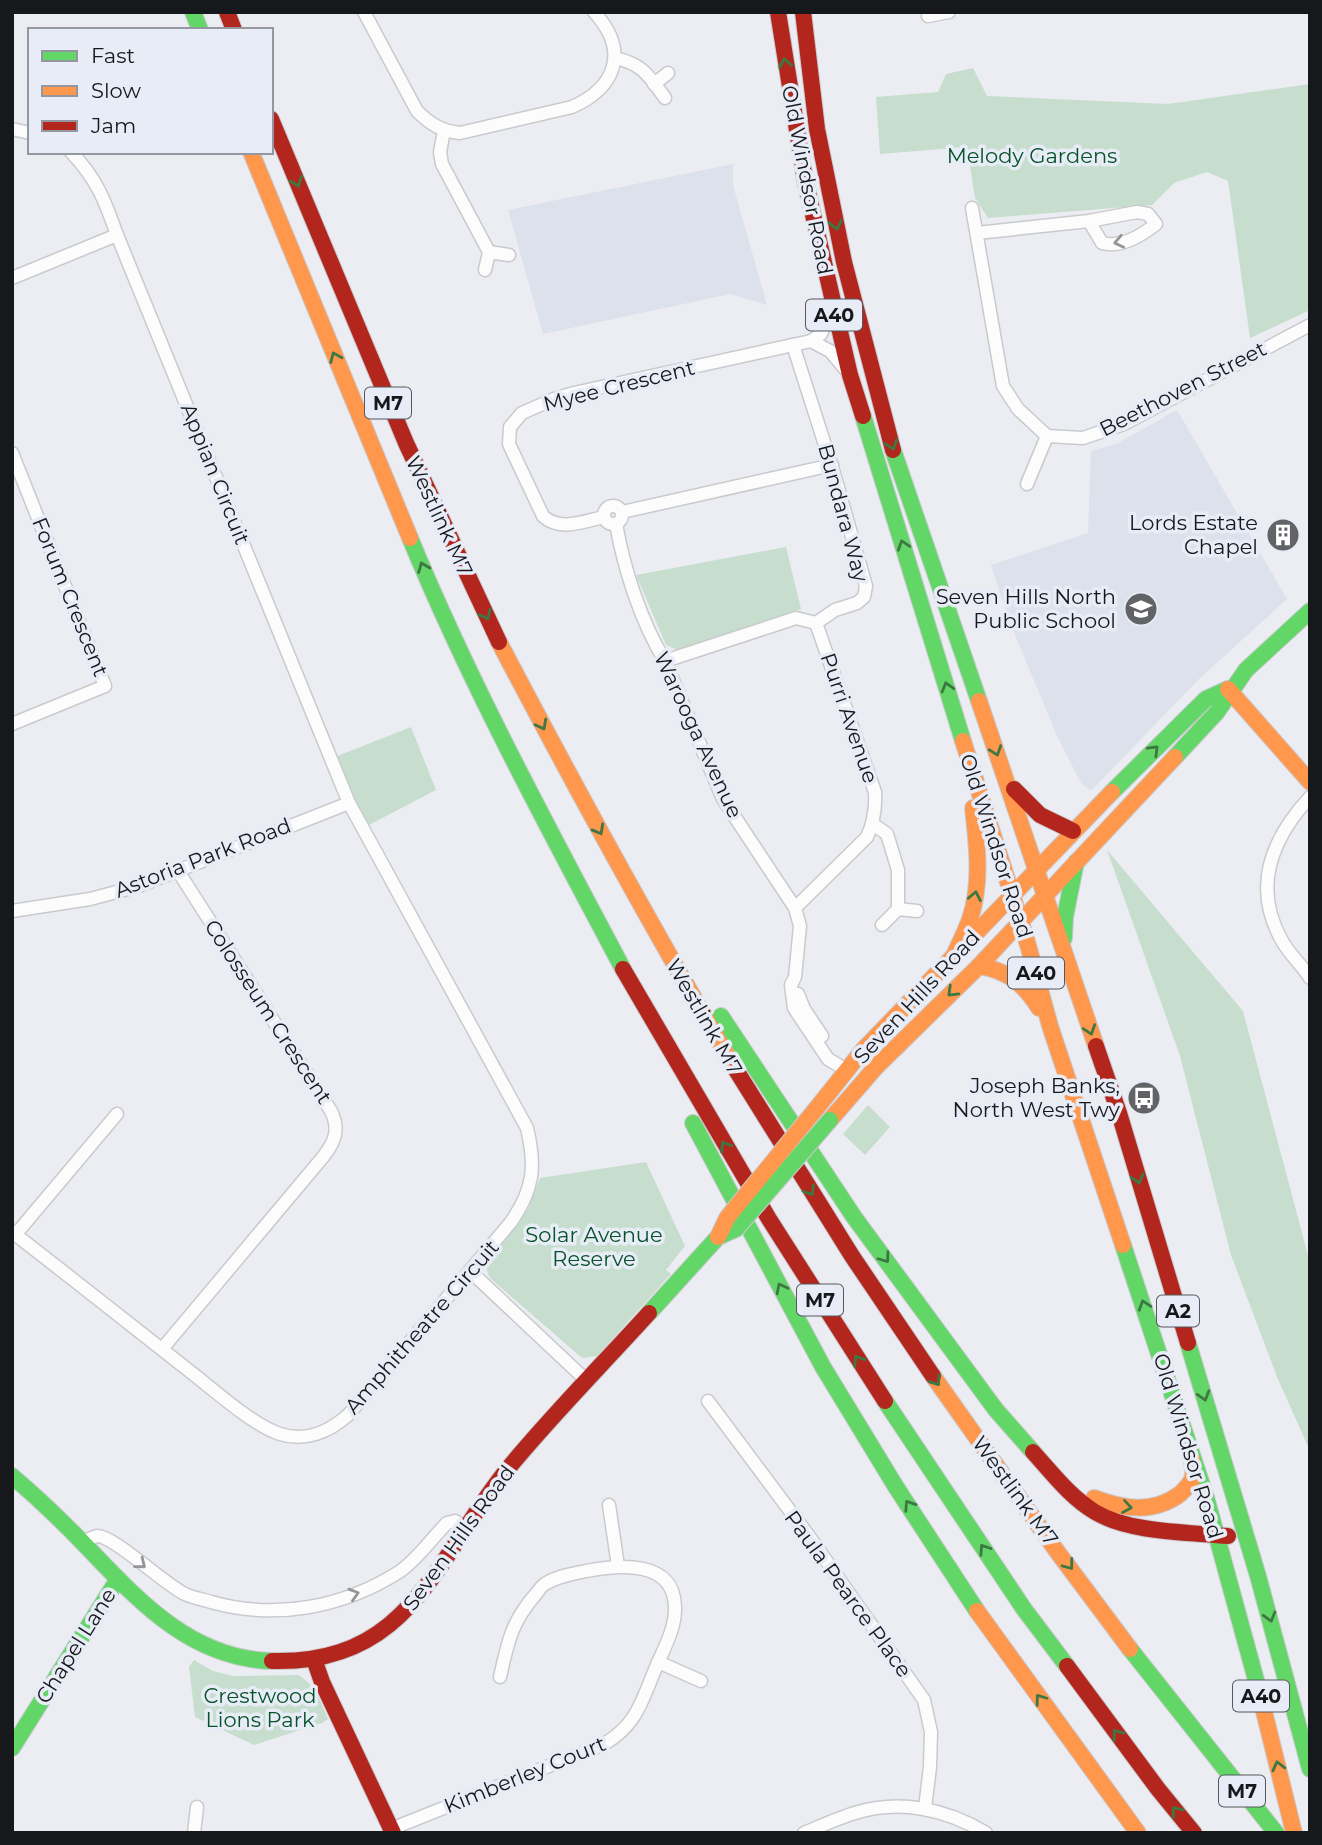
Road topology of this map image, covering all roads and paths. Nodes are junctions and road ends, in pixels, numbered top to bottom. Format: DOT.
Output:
graph roads {
  1 [pos="365,12"];
  2 [pos="594,12"];
  3 [pos="778,12"];
  4 [pos="803,12"];
  5 [pos="949,12"];
  6 [pos="928,16"];
  7 [pos="615,58"];
  8 [pos="668,73"];
  9 [pos="654,84"];
  10 [pos="665,98"];
  11 [pos="273,124"];
  12 [pos="444,131"];
  13 [pos="73,154"];
  14 [pos="252,154"];
  15 [pos="972,208"];
  16 [pos="1089,221"];
  17 [pos="977,233"];
  18 [pos="117,235"];
  19 [pos="489,252"];
  20 [pos="509,255"];
  21 [pos="485,270"];
  22 [pos="12,278"];
  23 [pos="832,307"];
  24 [pos="1310,325"];
  25 [pos="811,341"];
  26 [pos="793,345"];
  27 [pos="850,375"];
  28 [pos="1047,436"];
  29 [pos="12,453"];
  30 [pos="832,465"];
  31 [pos="1027,484"];
  32 [pos="622,512"];
  33 [pos="604,517"];
  34 [pos="616,524"];
  35 [pos="1310,611"];
  36 [pos="816,623"];
  37 [pos="665,661"];
  38 [pos="1228,689"];
  39 [pos="12,724"];
  40 [pos="966,753"];
  41 [pos="1004,776"];
  42 [pos="1310,782"];
  43 [pos="526,785"];
  44 [pos="1310,797"];
  45 [pos="349,803"];
  46 [pos="873,824"];
  47 [pos="1073,831"];
  48 [pos="1076,862"];
  49 [pos="1038,869"];
  50 [pos="178,871"];
  51 [pos="1046,894"];
  52 [pos="1012,896"];
  53 [pos="638,901"];
  54 [pos="795,908"];
  55 [pos="898,909"];
  56 [pos="12,911"];
  57 [pos="917,911"];
  58 [pos="1020,922"];
  59 [pos="882,925"];
  60 [pos="952,960"];
  61 [pos="979,966"];
  62 [pos="1068,966"];
  63 [pos="1310,978"];
  64 [pos="1050,1026"];
  65 [pos="876,1067"];
  66 [pos="848,1071"];
  67 [pos="117,1114"];
  68 [pos="834,1115"];
  69 [pos="14,1233"];
  70 [pos="718,1237"];
  71 [pos="470,1271"];
  72 [pos="162,1349"];
  73 [pos="587,1381"];
  74 [pos="708,1401"];
  75 [pos="996,1410"];
  76 [pos="1192,1454"];
  77 [pos="12,1476"];
  78 [pos="609,1505"];
  79 [pos="465,1528"];
  80 [pos="1215,1534"];
  81 [pos="82,1542"];
  82 [pos="618,1566"];
  83 [pos="1258,1576"];
  84 [pos="118,1579"];
  85 [pos="314,1659"];
  86 [pos="658,1662"];
  87 [pos="500,1677"];
  88 [pos="701,1681"];
  89 [pos="12,1748"];
  90 [pos="1310,1769"];
  91 [pos="197,1807"];
  92 [pos="925,1808"];
  93 [pos="392,1831"];
  94 [pos="194,1833"];
  95 [pos="804,1833"];
  96 [pos="986,1833"];
  97 [pos="1138,1833"];
  98 [pos="1194,1833"];
  99 [pos="1276,1833"];
  100 [pos="1294,1833"];
  1 -- 12 [label="street"];
  2 -- 7 [label="street"];
  23 -- 3 [label="main road, Old Windsor Road / A40, one-way"];
  4 -- 41 [label="main road, Old Windsor Road / A2, one-way"];
  5 -- 6 [label="street"];
  7 -- 9 [label="street"];
  7 -- 12 [label="street"];
  8 -- 9 [label="street"];
  9 -- 10 [label="street"];
  11 -- 53 [label="main road, Westlink M7 / M7, one-way"];
  12 -- 19 [label="street"];
  13 -- 18 [label="street, Appian Circuit"];
  43 -- 14 [label="main road, Westlink M7 / M7, one-way"];
  15 -- 17 [label="street"];
  16 -- 16 [label="street, one-way"];
  16 -- 17 [label="street"];
  17 -- 28 [label="street"];
  18 -- 22 [label="street"];
  18 -- 45 [label="street, Appian Circuit"];
  19 -- 20 [label="street"];
  19 -- 21 [label="street"];
  23 -- 25 [label="street"];
  23 -- 27 [label="main road, Old Windsor Road / A40"];
  24 -- 28 [label="street, Beethoven Street"];
  25 -- 26 [label="street, Myee Crescent"];
  25 -- 27 [label="street"];
  26 -- 30 [label="street, Bundara Way"];
  26 -- 33 [label="street, Myee Crescent"];
  40 -- 27 [label="main road, Old Windsor Road / A40, one-way"];
  28 -- 31 [label="street"];
  29 -- 39 [label="street, Forum Crescent"];
  30 -- 32 [label="street"];
  30 -- 36 [label="street, Bundara Way"];
  32 -- 33 [label="street"];
  32 -- 34 [label="street"];
  33 -- 34 [label="street"];
  34 -- 37 [label="street, Warooga Avenue"];
  35 -- 38 [label="main road, Seven Hills Road"];
  36 -- 37 [label="street, Bundara Way"];
  36 -- 46 [label="street, Purri Avenue"];
  37 -- 54 [label="street, Warooga Avenue"];
  38 -- 42 [label="main road"];
  47 -- 38 [label="main road, Seven Hills Road, one-way"];
  38 -- 48 [label="main road, Seven Hills Road"];
  40 -- 52 [label="main road, Old Windsor Road / A40"];
  60 -- 40 [label="main road, one-way"];
  41 -- 47 [label="main road"];
  41 -- 49 [label="main road, Old Windsor Road / A2"];
  97 -- 43 [label="main road, one-way"];
  98 -- 43 [label="main road, Westlink M7 / M7, one-way"];
  44 -- 63 [label="street"];
  45 -- 50 [label="street, Astoria Park Road"];
  45 -- 71 [label="street, Amphitheatre Circuit"];
  46 -- 54 [label="street"];
  46 -- 55 [label="street"];
  47 -- 49 [label="main road, Seven Hills Road"];
  48 -- 51 [label="main road, Seven Hills Road"];
  48 -- 62 [label="main road"];
  49 -- 51 [label="main road, Old Windsor Road / A2"];
  49 -- 52 [label="main road, Seven Hills Road"];
  50 -- 56 [label="street, Astoria Park Road"];
  50 -- 72 [label="street, Colosseum Crescent"];
  51 -- 58 [label="main road, Seven Hills Road"];
  51 -- 62 [label="main road, Old Windsor Road / A2"];
  52 -- 58 [label="main road, Old Windsor Road / A40"];
  52 -- 60 [label="main road, Seven Hills Road"];
  53 -- 75 [label="main road, one-way"];
  53 -- 99 [label="main road, Westlink M7 / M7, one-way"];
  54 -- 66 [label="street, Warooga Avenue"];
  55 -- 57 [label="street"];
  55 -- 59 [label="street"];
  58 -- 61 [label="main road, Seven Hills Road"];
  58 -- 64 [label="main road, Old Windsor Road / A40"];
  60 -- 66 [label="main road, Seven Hills Road"];
  61 -- 64 [label="main road"];
  61 -- 65 [label="main road, Seven Hills Road, one-way"];
  62 -- 83 [label="main road, Old Windsor Road / A2, one-way"];
  76 -- 64 [label="main road, Old Windsor Road / A40, one-way"];
  65 -- 66 [label="main road"];
  65 -- 68 [label="main road, Seven Hills Road"];
  66 -- 68 [label="main road"];
  66 -- 70 [label="main road, Seven Hills Road, bridge"];
  67 -- 69 [label="street"];
  68 -- 70 [label="main road, Seven Hills Road, bridge"];
  69 -- 72 [label="street, Amphitheatre Circuit"];
  70 -- 73 [label="main road, Seven Hills Road"];
  71 -- 72 [label="street, Amphitheatre Circuit"];
  71 -- 73 [label="street"];
  73 -- 79 [label="main road, Seven Hills Road"];
  74 -- 92 [label="street, Paula Pearce Place"];
  75 -- 76 [label="main road, one-way"];
  75 -- 80 [label="main road"];
  76 -- 80 [label="main road, Old Windsor Road / A40"];
  77 -- 81 [label="main road, Seven Hills Road"];
  78 -- 82 [label="street"];
  81 -- 79 [label="street, one-way"];
  79 -- 85 [label="main road, Seven Hills Road"];
  80 -- 83 [label="main road"];
  100 -- 80 [label="main road, Old Windsor Road / A40, one-way"];
  81 -- 84 [label="main road, Seven Hills Road"];
  82 -- 86 [label="street, Kimberley Court"];
  82 -- 87 [label="street, Kimberley Court"];
  83 -- 90 [label="main road, Old Windsor Road / A2, one-way"];
  84 -- 85 [label="main road, Seven Hills Road"];
  84 -- 89 [label="main road, Chapel Lane"];
  85 -- 93 [label="main road"];
  86 -- 88 [label="street"];
  86 -- 93 [label="street, Kimberley Court"];
  91 -- 94 [label="street"];
  92 -- 95 [label="street"];
  92 -- 96 [label="street"];
}
